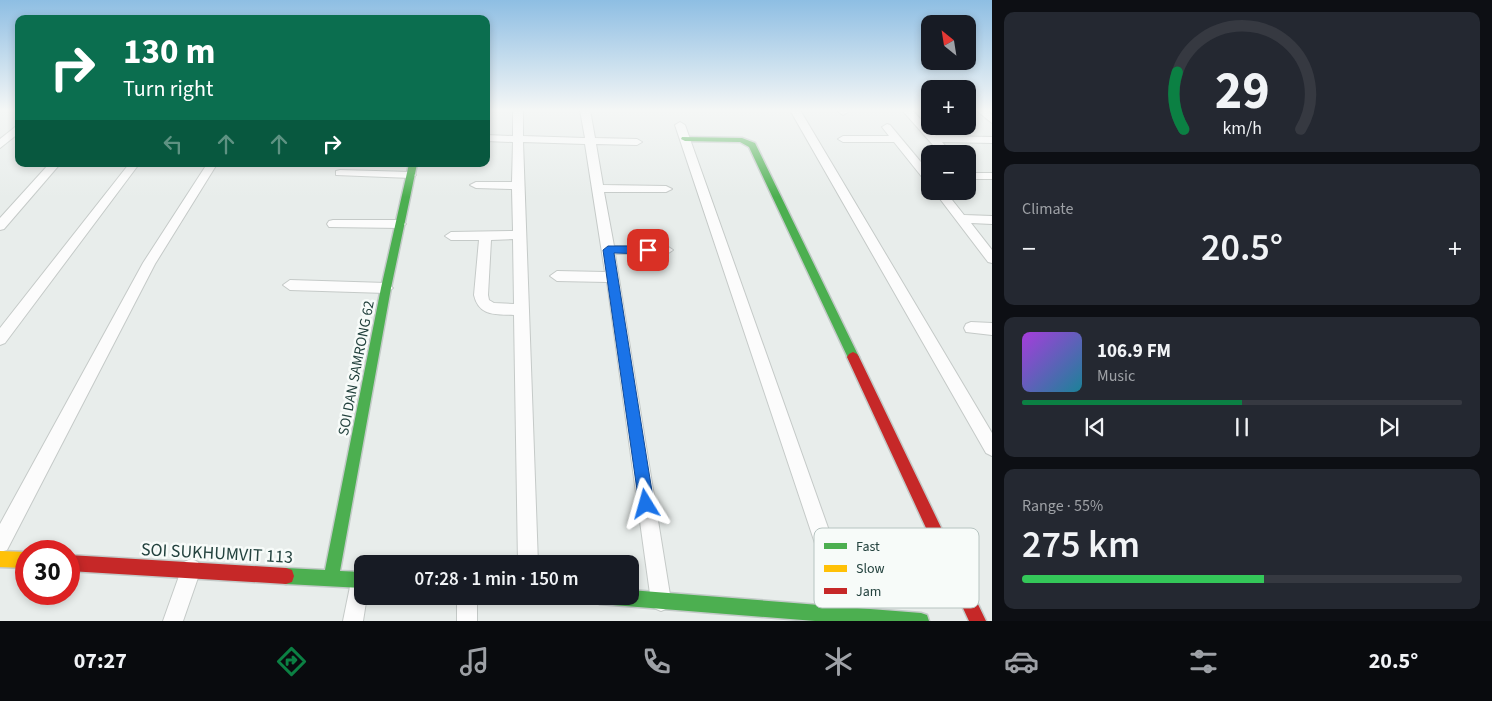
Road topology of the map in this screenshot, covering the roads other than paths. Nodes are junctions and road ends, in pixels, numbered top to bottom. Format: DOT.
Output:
graph roads {
  1 [pos="520,139"];
  2 [pos="684,139"];
  3 [pos="734,139"];
  4 [pos="812,139"];
  5 [pos="843,139"];
  6 [pos="897,139"];
  7 [pos="933,140"];
  8 [pos="992,140"];
  9 [pos="588,141"];
  10 [pos="637,142"];
  11 [pos="938,145"];
  12 [pos="52,167"];
  13 [pos="132,167"];
  14 [pos="210,167"];
  15 [pos="921,168"];
  16 [pos="412,169"];
  17 [pos="340,173"];
  18 [pos="976,176"];
  19 [pos="992,176"];
  20 [pos="476,185"];
  21 [pos="518,186"];
  22 [pos="598,188"];
  23 [pos="666,189"];
  24 [pos="946,200"];
  25 [pos="960,219"];
  26 [pos="992,220"];
  27 [pos="333,224"];
  28 [pos="400,224"];
  29 [pos="0,226"];
  30 [pos="485,235"];
  31 [pos="520,235"];
  32 [pos="451,236"];
  33 [pos="608,250"];
  34 [pos="667,250"];
  35 [pos="992,259"];
  36 [pos="557,276"];
  37 [pos="612,277"];
  38 [pos="290,285"];
  39 [pos="386,288"];
  40 [pos="522,310"];
  41 [pos="971,328"];
  42 [pos="992,329"];
  43 [pos="0,338"];
  44 [pos="992,448"];
  45 [pos="819,528"];
  46 [pos="934,528"];
  47 [pos="0,543"];
  48 [pos="528,555"];
  49 [pos="0,558"];
  50 [pos="15,559"];
  51 [pos="80,563"];
  52 [pos="191,569"];
  53 [pos="331,578"];
  54 [pos="354,579"];
  55 [pos="639,599"];
  56 [pos="660,601"];
  57 [pos="356,605"];
  58 [pos="467,605"];
  59 [pos="847,608"];
  60 [pos="972,608"];
  61 [pos="849,615"];
  62 [pos="173,621"];
  63 [pos="353,621"];
  64 [pos="466,621"];
  65 [pos="921,621"];
  66 [pos="978,621"];
  1 -- 9 [label="street"];
  1 -- 21 [label="street"];
  2 -- 45 [label="street"];
  3 -- 46 [label="street"];
  4 -- 44 [label="street"];
  5 -- 6 [label="street"];
  6 -- 15 [label="street"];
  7 -- 8 [label="street"];
  7 -- 11 [label="street"];
  9 -- 10 [label="street"];
  9 -- 22 [label="street"];
  12 -- 29 [label="street"];
  13 -- 43 [label="street"];
  14 -- 47 [label="street"];
  16 -- 17 [label="street"];
  16 -- 28 [label="street, SOI DAN SAMRONG 62"];
  18 -- 19 [label="street"];
  20 -- 21 [label="street"];
  21 -- 31 [label="street"];
  22 -- 23 [label="street"];
  22 -- 33 [label="street"];
  24 -- 25 [label="street"];
  25 -- 26 [label="street"];
  25 -- 35 [label="street"];
  27 -- 28 [label="street"];
  28 -- 39 [label="street, SOI DAN SAMRONG 62"];
  30 -- 31 [label="street"];
  30 -- 32 [label="street"];
  30 -- 40 [label="street"];
  31 -- 40 [label="street"];
  33 -- 34 [label="street"];
  33 -- 37 [label="street"];
  36 -- 37 [label="street"];
  37 -- 56 [label="street"];
  38 -- 39 [label="street"];
  39 -- 53 [label="street, SOI DAN SAMRONG 62"];
  40 -- 48 [label="street"];
  41 -- 42 [label="street"];
  49 -- 50 [label="street"];
  51 -- 52 [label="street, SOI SUKHUMVIT 113"];
  52 -- 53 [label="street, SOI SUKHUMVIT 113"];
  52 -- 62 [label="street"];
  53 -- 54 [label="street, SOI SUKHUMVIT 113"];
  55 -- 56 [label="street"];
  56 -- 61 [label="street"];
  57 -- 63 [label="street"];
  58 -- 64 [label="street"];
  59 -- 61 [label="street"];
  60 -- 66 [label="street"];
  61 -- 65 [label="street"];
}
